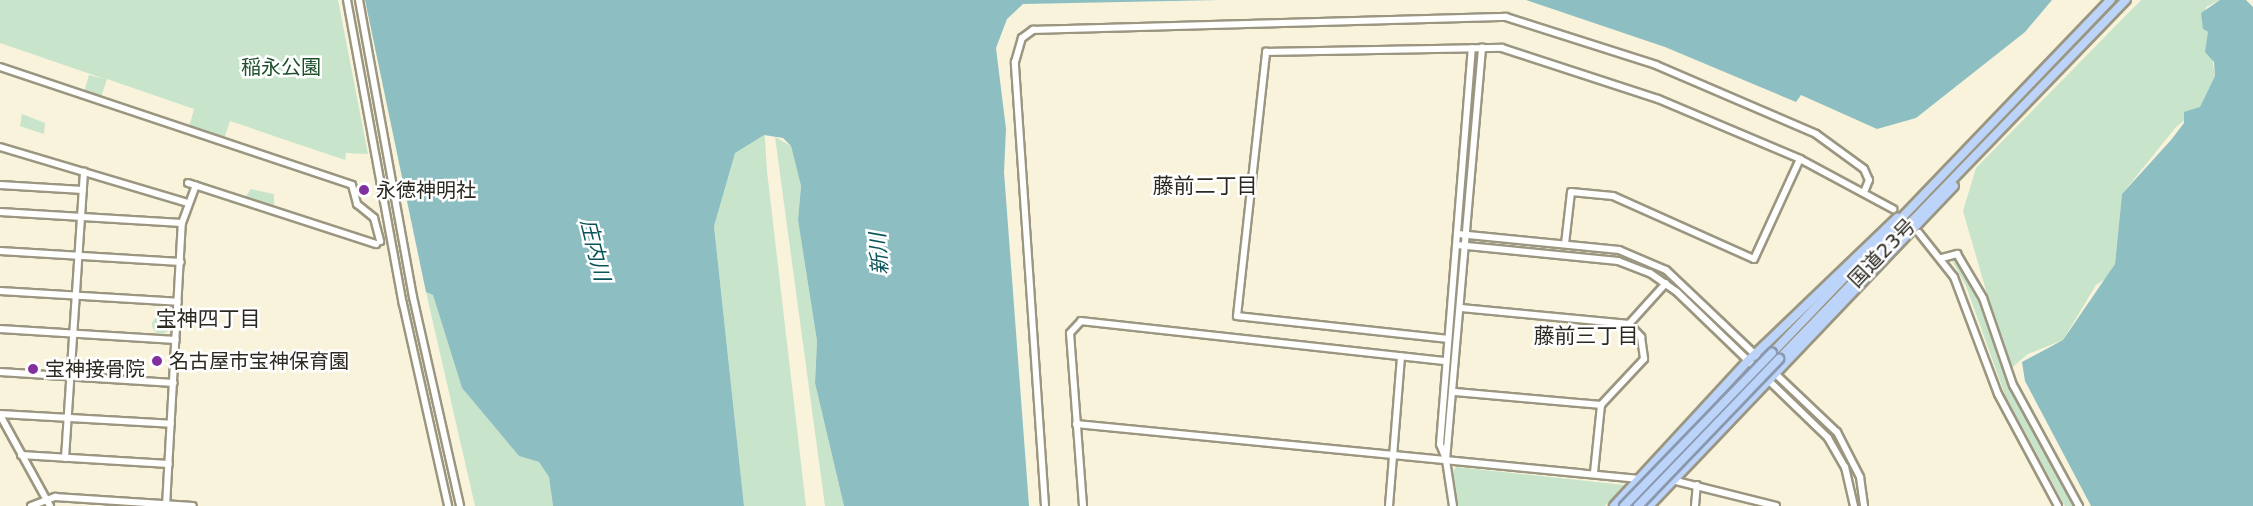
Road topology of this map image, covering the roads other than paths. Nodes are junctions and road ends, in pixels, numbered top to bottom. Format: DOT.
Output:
graph roads {
  1 [pos="347,0"];
  2 [pos="358,0"];
  3 [pos="2110,0"];
  4 [pos="2126,0"];
  5 [pos="1472,48"];
  6 [pos="1482,48"];
  7 [pos="0,67"];
  8 [pos="0,147"];
  9 [pos="1800,159"];
  10 [pos="1974,159"];
  11 [pos="84,172"];
  12 [pos="188,183"];
  13 [pos="0,185"];
  14 [pos="196,185"];
  15 [pos="83,190"];
  16 [pos="1865,190"];
  17 [pos="1924,195"];
  18 [pos="185,202"];
  19 [pos="1893,209"];
  20 [pos="0,212"];
  21 [pos="82,218"];
  22 [pos="182,223"];
  23 [pos="1919,233"];
  24 [pos="1458,234"];
  25 [pos="1467,235"];
  26 [pos="1565,244"];
  27 [pos="1457,246"];
  28 [pos="1466,246"];
  29 [pos="0,251"];
  30 [pos="79,255"];
  31 [pos="1942,258"];
  32 [pos="181,262"];
  33 [pos="1666,283"];
  34 [pos="0,291"];
  35 [pos="77,295"];
  36 [pos="178,302"];
  37 [pos="1461,308"];
  38 [pos="1629,324"];
  39 [pos="0,329"];
  40 [pos="72,333"];
  41 [pos="1448,339"];
  42 [pos="176,340"];
  43 [pos="1756,353"];
  44 [pos="1401,356"];
  45 [pos="1446,361"];
  46 [pos="1748,361"];
  47 [pos="0,372"];
  48 [pos="70,376"];
  49 [pos="1779,376"];
  50 [pos="174,383"];
  51 [pos="1771,384"];
  52 [pos="1455,392"];
  53 [pos="1601,405"];
  54 [pos="0,415"];
  55 [pos="67,418"];
  56 [pos="171,424"];
  57 [pos="1076,424"];
  58 [pos="21,455"];
  59 [pos="1393,455"];
  60 [pos="65,458"];
  61 [pos="1446,460"];
  62 [pos="169,464"];
  63 [pos="1594,473"];
  64 [pos="1639,479"];
  65 [pos="1676,481"];
  66 [pos="1697,485"];
  67 [pos="45,498"];
  68 [pos="166,505"];
  69 [pos="31,506"];
  70 [pos="50,506"];
  71 [pos="193,506"];
  72 [pos="448,506"];
  73 [pos="460,506"];
  74 [pos="1045,506"];
  75 [pos="1083,506"];
  76 [pos="1389,506"];
  77 [pos="1453,506"];
  78 [pos="1614,506"];
  79 [pos="1624,506"];
  80 [pos="1638,506"];
  81 [pos="1649,506"];
  82 [pos="1695,506"];
  83 [pos="1776,506"];
  84 [pos="1854,506"];
  85 [pos="1864,506"];
  86 [pos="2058,506"];
  87 [pos="2079,506"];
  1 -- 72 [label="street"];
  2 -- 73 [label="street"];
  3 -- 17 [label="highway, 国道23号"];
  4 -- 10 [label="highway, 国道23号"];
  5 -- 6 [label="street"];
  5 -- 24 [label="street"];
  5 -- 41 [label="street"];
  6 -- 9 [label="street"];
  6 -- 25 [label="street"];
  7 -- 14 [label="street"];
  8 -- 11 [label="street"];
  9 -- 16 [label="street"];
  9 -- 26 [label="street"];
  10 -- 49 [label="highway"];
  10 -- 80 [label="highway, 国道23号, bridge"];
  11 -- 15 [label="street"];
  11 -- 18 [label="street"];
  12 -- 14 [label="street"];
  13 -- 15 [label="street"];
  14 -- 18 [label="street"];
  15 -- 21 [label="street"];
  16 -- 19 [label="street"];
  16 -- 74 [label="street"];
  17 -- 43 [label="highway"];
  17 -- 79 [label="highway, 国道23号, bridge"];
  18 -- 22 [label="street"];
  20 -- 21 [label="street"];
  21 -- 22 [label="street"];
  21 -- 30 [label="street"];
  22 -- 32 [label="street"];
  23 -- 31 [label="street"];
  24 -- 25 [label="street"];
  24 -- 27 [label="street"];
  25 -- 26 [label="street"];
  25 -- 28 [label="street"];
  26 -- 43 [label="street"];
  27 -- 28 [label="street"];
  27 -- 41 [label="street"];
  28 -- 33 [label="street"];
  28 -- 37 [label="street"];
  29 -- 30 [label="street"];
  30 -- 32 [label="street"];
  30 -- 35 [label="street"];
  31 -- 86 [label="street"];
  31 -- 87 [label="street"];
  32 -- 36 [label="street"];
  33 -- 38 [label="street"];
  33 -- 46 [label="street"];
  34 -- 35 [label="street"];
  35 -- 36 [label="street"];
  35 -- 40 [label="street"];
  36 -- 42 [label="street"];
  37 -- 38 [label="street"];
  37 -- 52 [label="street"];
  38 -- 53 [label="street"];
  39 -- 40 [label="street"];
  40 -- 42 [label="street"];
  40 -- 48 [label="street"];
  41 -- 45 [label="street"];
  42 -- 50 [label="street"];
  43 -- 46 [label="highway"];
  43 -- 49 [label="street"];
  44 -- 45 [label="street"];
  44 -- 57 [label="street"];
  44 -- 59 [label="street"];
  45 -- 61 [label="street"];
  46 -- 51 [label="street"];
  46 -- 64 [label="highway"];
  47 -- 48 [label="street"];
  48 -- 50 [label="street"];
  48 -- 55 [label="street"];
  49 -- 51 [label="highway"];
  49 -- 85 [label="street"];
  50 -- 56 [label="street"];
  51 -- 65 [label="highway"];
  51 -- 84 [label="street"];
  52 -- 53 [label="street"];
  52 -- 61 [label="street"];
  53 -- 63 [label="street"];
  54 -- 55 [label="street"];
  54 -- 58 [label="street"];
  55 -- 56 [label="street"];
  55 -- 60 [label="street"];
  56 -- 62 [label="street"];
  57 -- 59 [label="street"];
  57 -- 75 [label="street"];
  58 -- 60 [label="street"];
  58 -- 67 [label="street"];
  59 -- 61 [label="street"];
  59 -- 76 [label="street"];
  60 -- 62 [label="street"];
  61 -- 63 [label="street"];
  61 -- 77 [label="street"];
  62 -- 68 [label="street"];
  63 -- 64 [label="street"];
  64 -- 78 [label="highway"];
  65 -- 66 [label="street"];
  65 -- 81 [label="highway"];
  66 -- 82 [label="street"];
  66 -- 83 [label="street"];
  67 -- 68 [label="street"];
  67 -- 69 [label="street"];
  67 -- 70 [label="street"];
  68 -- 71 [label="street"];
}
